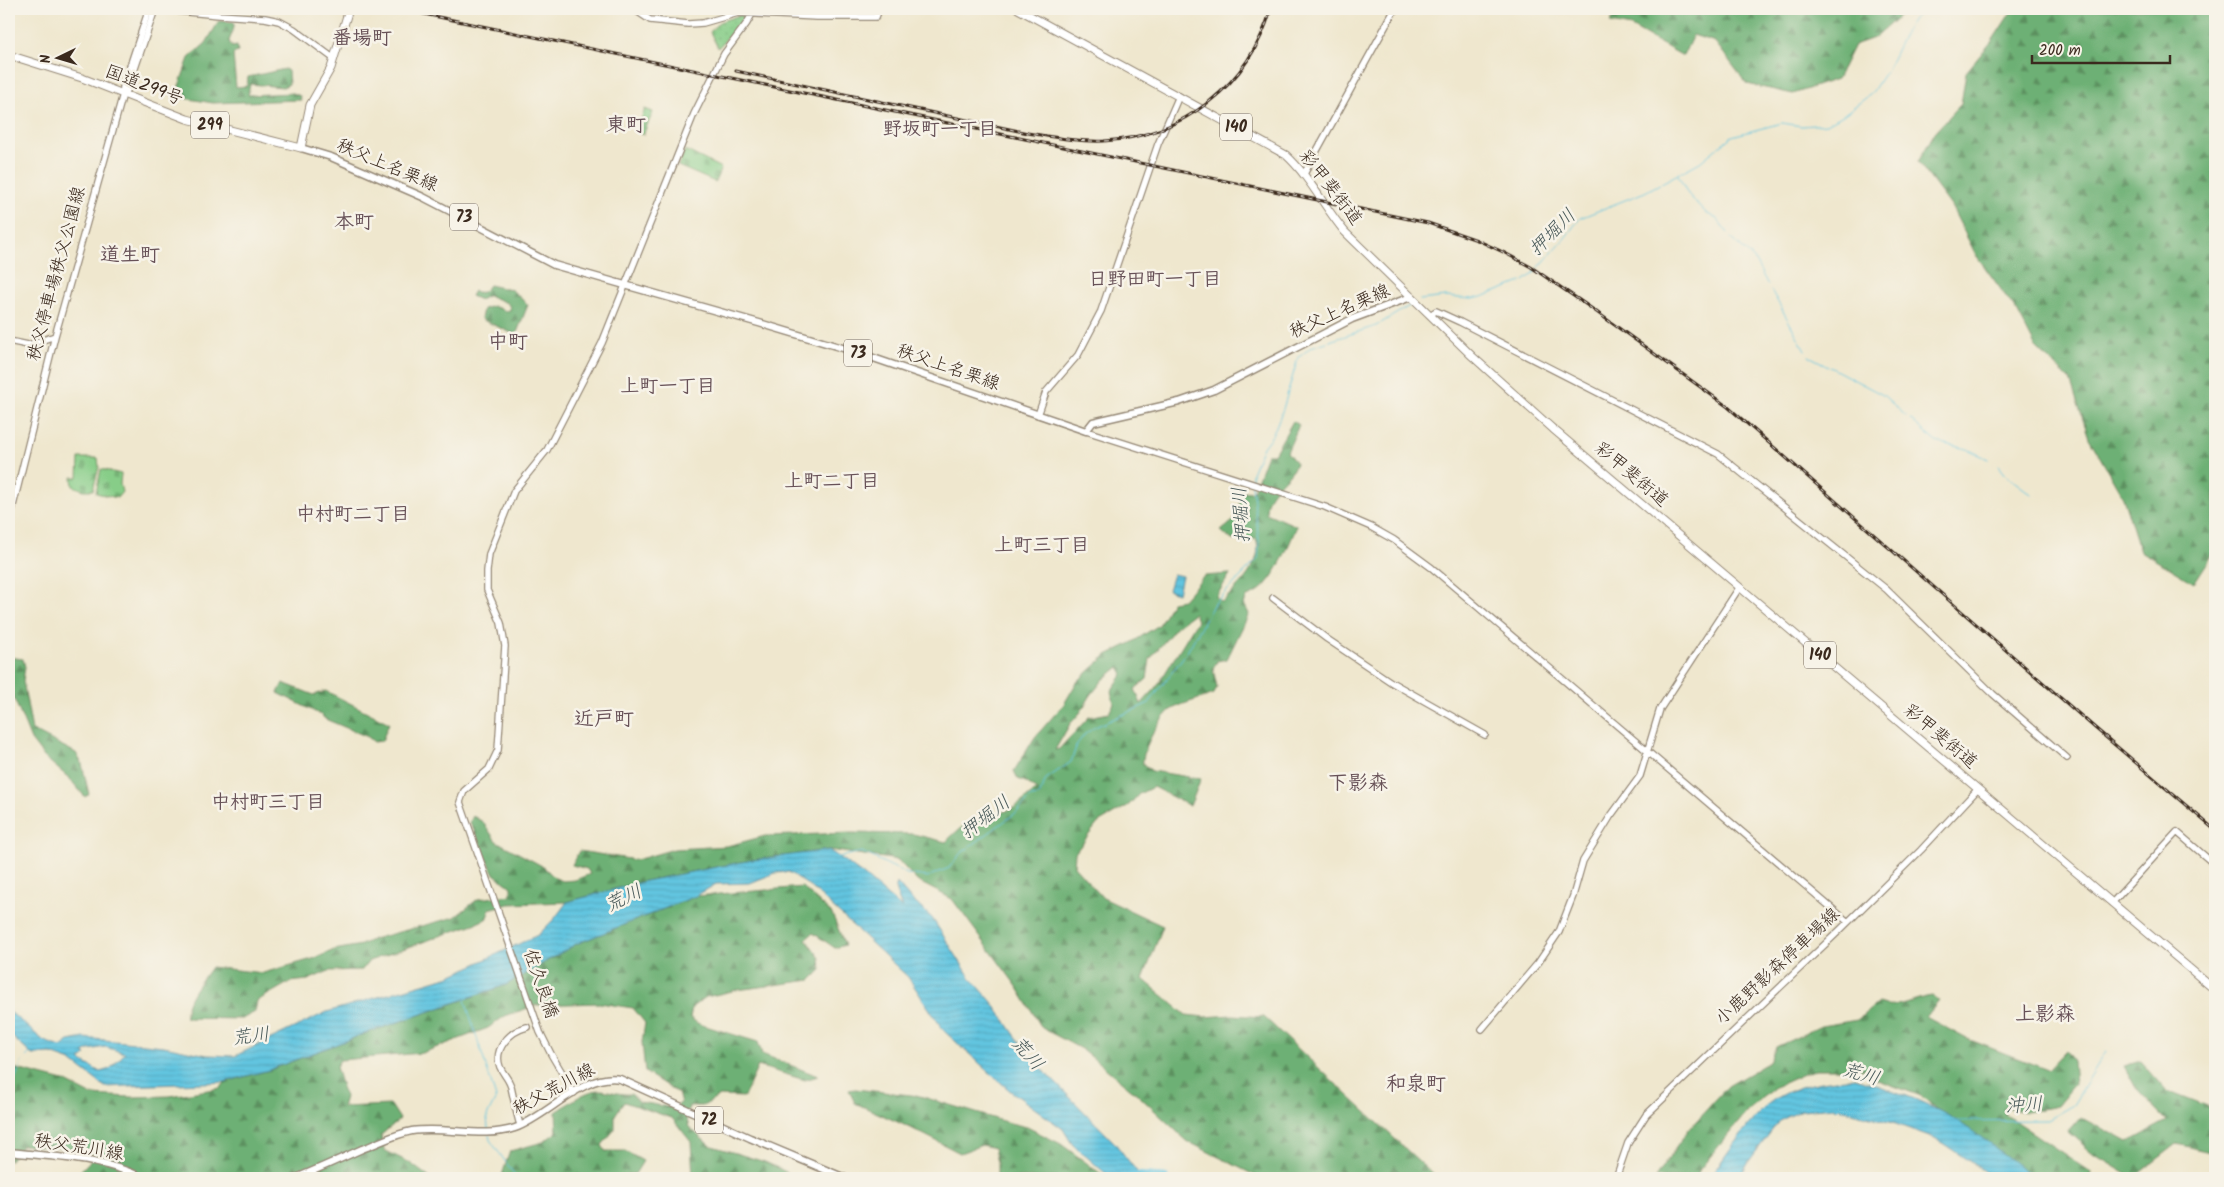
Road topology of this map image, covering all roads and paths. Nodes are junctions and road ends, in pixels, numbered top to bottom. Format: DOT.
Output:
graph roads {
  1 [pos="149,9"];
  2 [pos="155,9"];
  3 [pos="349,9"];
  4 [pos="639,9"];
  5 [pos="880,9"];
  6 [pos="1018,9"];
  7 [pos="1395,9"];
  8 [pos="754,10"];
  9 [pos="9,56"];
  10 [pos="333,58"];
  11 [pos="123,94"];
  12 [pos="1179,96"];
  13 [pos="301,148"];
  14 [pos="1304,174"];
  15 [pos="626,287"];
  16 [pos="1413,298"];
  17 [pos="1428,312"];
  18 [pos="55,336"];
  19 [pos="9,341"];
  20 [pos="1038,415"];
  21 [pos="1086,431"];
  22 [pos="9,522"];
  23 [pos="1740,588"];
  24 [pos="1273,598"];
  25 [pos="1484,736"];
  26 [pos="1648,752"];
  27 [pos="2067,758"];
  28 [pos="1978,788"];
  29 [pos="2215,865"];
  30 [pos="2112,903"];
  31 [pos="1848,922"];
  32 [pos="2215,990"];
  33 [pos="527,1027"];
  34 [pos="1482,1029"];
  35 [pos="574,1093"];
  36 [pos="520,1125"];
  37 [pos="9,1152"];
  38 [pos="143,1178"];
  39 [pos="296,1178"];
  40 [pos="844,1178"];
  41 [pos="1616,1178"];
  1 -- 11 [label="street, 秩父停車場秩父公園線"];
  2 -- 10 [label="street"];
  2 -- 11 [label="street, 秩父停車場秩父公園線"];
  3 -- 10 [label="highway"];
  4 -- 8 [label="street"];
  5 -- 8 [label="street"];
  6 -- 12 [label="highway, 彩甲斐街道 / 140"];
  7 -- 14 [label="street"];
  8 -- 15 [label="street"];
  9 -- 11 [label="highway, 国道299号 / 299"];
  10 -- 13 [label="highway"];
  11 -- 13 [label="highway, 国道299号 / 299"];
  11 -- 18 [label="street, 秩父停車場秩父公園線"];
  12 -- 14 [label="highway, 彩甲斐街道 / 140"];
  12 -- 20 [label="street"];
  13 -- 15 [label="main road, 秩父上名栗線 / 73"];
  14 -- 16 [label="highway, 彩甲斐街道 / 140"];
  15 -- 20 [label="main road, 秩父上名栗線 / 73"];
  15 -- 35 [label="street, 佐久良橋"];
  16 -- 17 [label="highway, 彩甲斐街道 / 140"];
  16 -- 21 [label="main road, 秩父上名栗線"];
  17 -- 23 [label="highway, 彩甲斐街道 / 140"];
  17 -- 27 [label="street"];
  18 -- 19 [label="street"];
  18 -- 22 [label="street, 秩父停車場秩父公園線"];
  20 -- 21 [label="main road, 秩父上名栗線 / 73"];
  21 -- 26 [label="street"];
  23 -- 26 [label="street"];
  23 -- 28 [label="highway, 彩甲斐街道 / 140"];
  24 -- 25 [label="street"];
  26 -- 31 [label="street"];
  26 -- 34 [label="street"];
  28 -- 30 [label="highway, 彩甲斐街道 / 140"];
  28 -- 31 [label="street, 小鹿野影森停車場線"];
  29 -- 30 [label="street"];
  30 -- 32 [label="highway, 彩甲斐街道 / 140"];
  31 -- 41 [label="street, 小鹿野影森停車場線"];
  33 -- 36 [label="street"];
  35 -- 36 [label="main road, 秩父荒川線 / 72"];
  35 -- 40 [label="main road, 秩父荒川線 / 72"];
  36 -- 39 [label="main road, 秩父荒川線 / 72"];
  37 -- 38 [label="main road, 秩父荒川線"];
}
